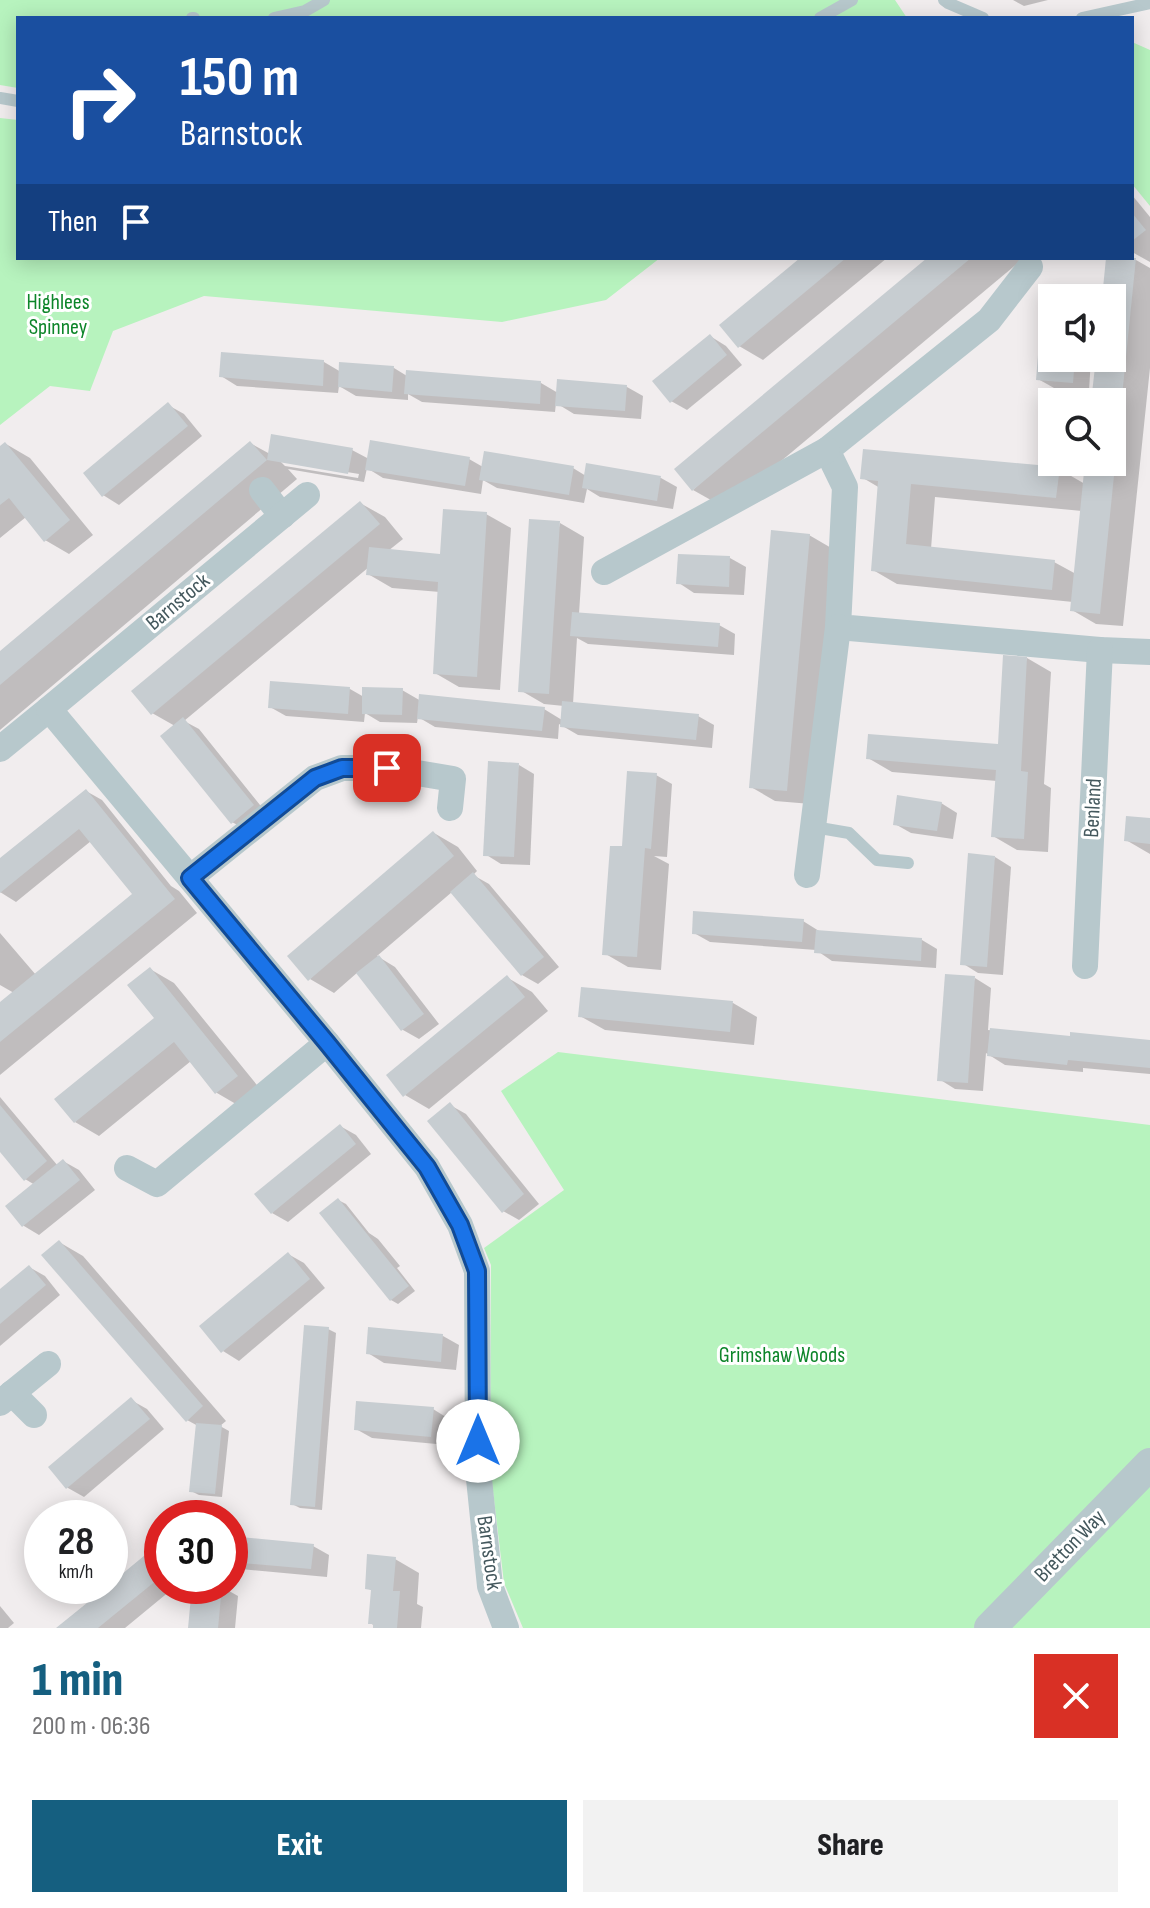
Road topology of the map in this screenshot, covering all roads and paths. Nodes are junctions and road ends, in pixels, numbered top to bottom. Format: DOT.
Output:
graph roads {
  1 [pos="324,0"];
  2 [pos="852,0"];
  3 [pos="944,0"];
  4 [pos="1150,3"];
  5 [pos="283,16"];
  6 [pos="824,16"];
  7 [pos="978,16"];
  8 [pos="1091,16"];
  9 [pos="1030,267"];
  10 [pos="827,450"];
  11 [pos="262,490"];
  12 [pos="307,495"];
  13 [pos="282,516"];
  14 [pos="604,572"];
  15 [pos="838,627"];
  16 [pos="1100,650"];
  17 [pos="1150,652"];
  18 [pos="49,709"];
  19 [pos="0,749"];
  20 [pos="450,808"];
  21 [pos="814,827"];
  22 [pos="908,863"];
  23 [pos="807,875"];
  24 [pos="190,878"];
  25 [pos="1085,966"];
  26 [pos="327,1043"];
  27 [pos="127,1168"];
  28 [pos="48,1364"];
  29 [pos="6,1398"];
  30 [pos="34,1415"];
  31 [pos="1150,1464"];
  32 [pos="506,1628"];
  33 [pos="990,1628"];
  1 -- 5 [label="lane"];
  2 -- 6 [label="lane"];
  3 -- 7 [label="lane"];
  4 -- 8 [label="lane"];
  9 -- 10 [label="street"];
  10 -- 14 [label="street"];
  10 -- 15 [label="street"];
  11 -- 13 [label="street"];
  12 -- 13 [label="street, Barnstock"];
  13 -- 18 [label="street, Barnstock"];
  15 -- 16 [label="street"];
  15 -- 21 [label="street"];
  16 -- 17 [label="street"];
  16 -- 25 [label="street, Benland"];
  18 -- 19 [label="street, Barnstock"];
  18 -- 24 [label="street, Barnstock"];
  20 -- 24 [label="street"];
  21 -- 22 [label="lane"];
  21 -- 23 [label="street"];
  24 -- 26 [label="street, Barnstock"];
  26 -- 27 [label="street"];
  26 -- 32 [label="street, Barnstock"];
  28 -- 29 [label="street"];
  29 -- 30 [label="street"];
  31 -- 33 [label="street, Bretton Way"];
}
